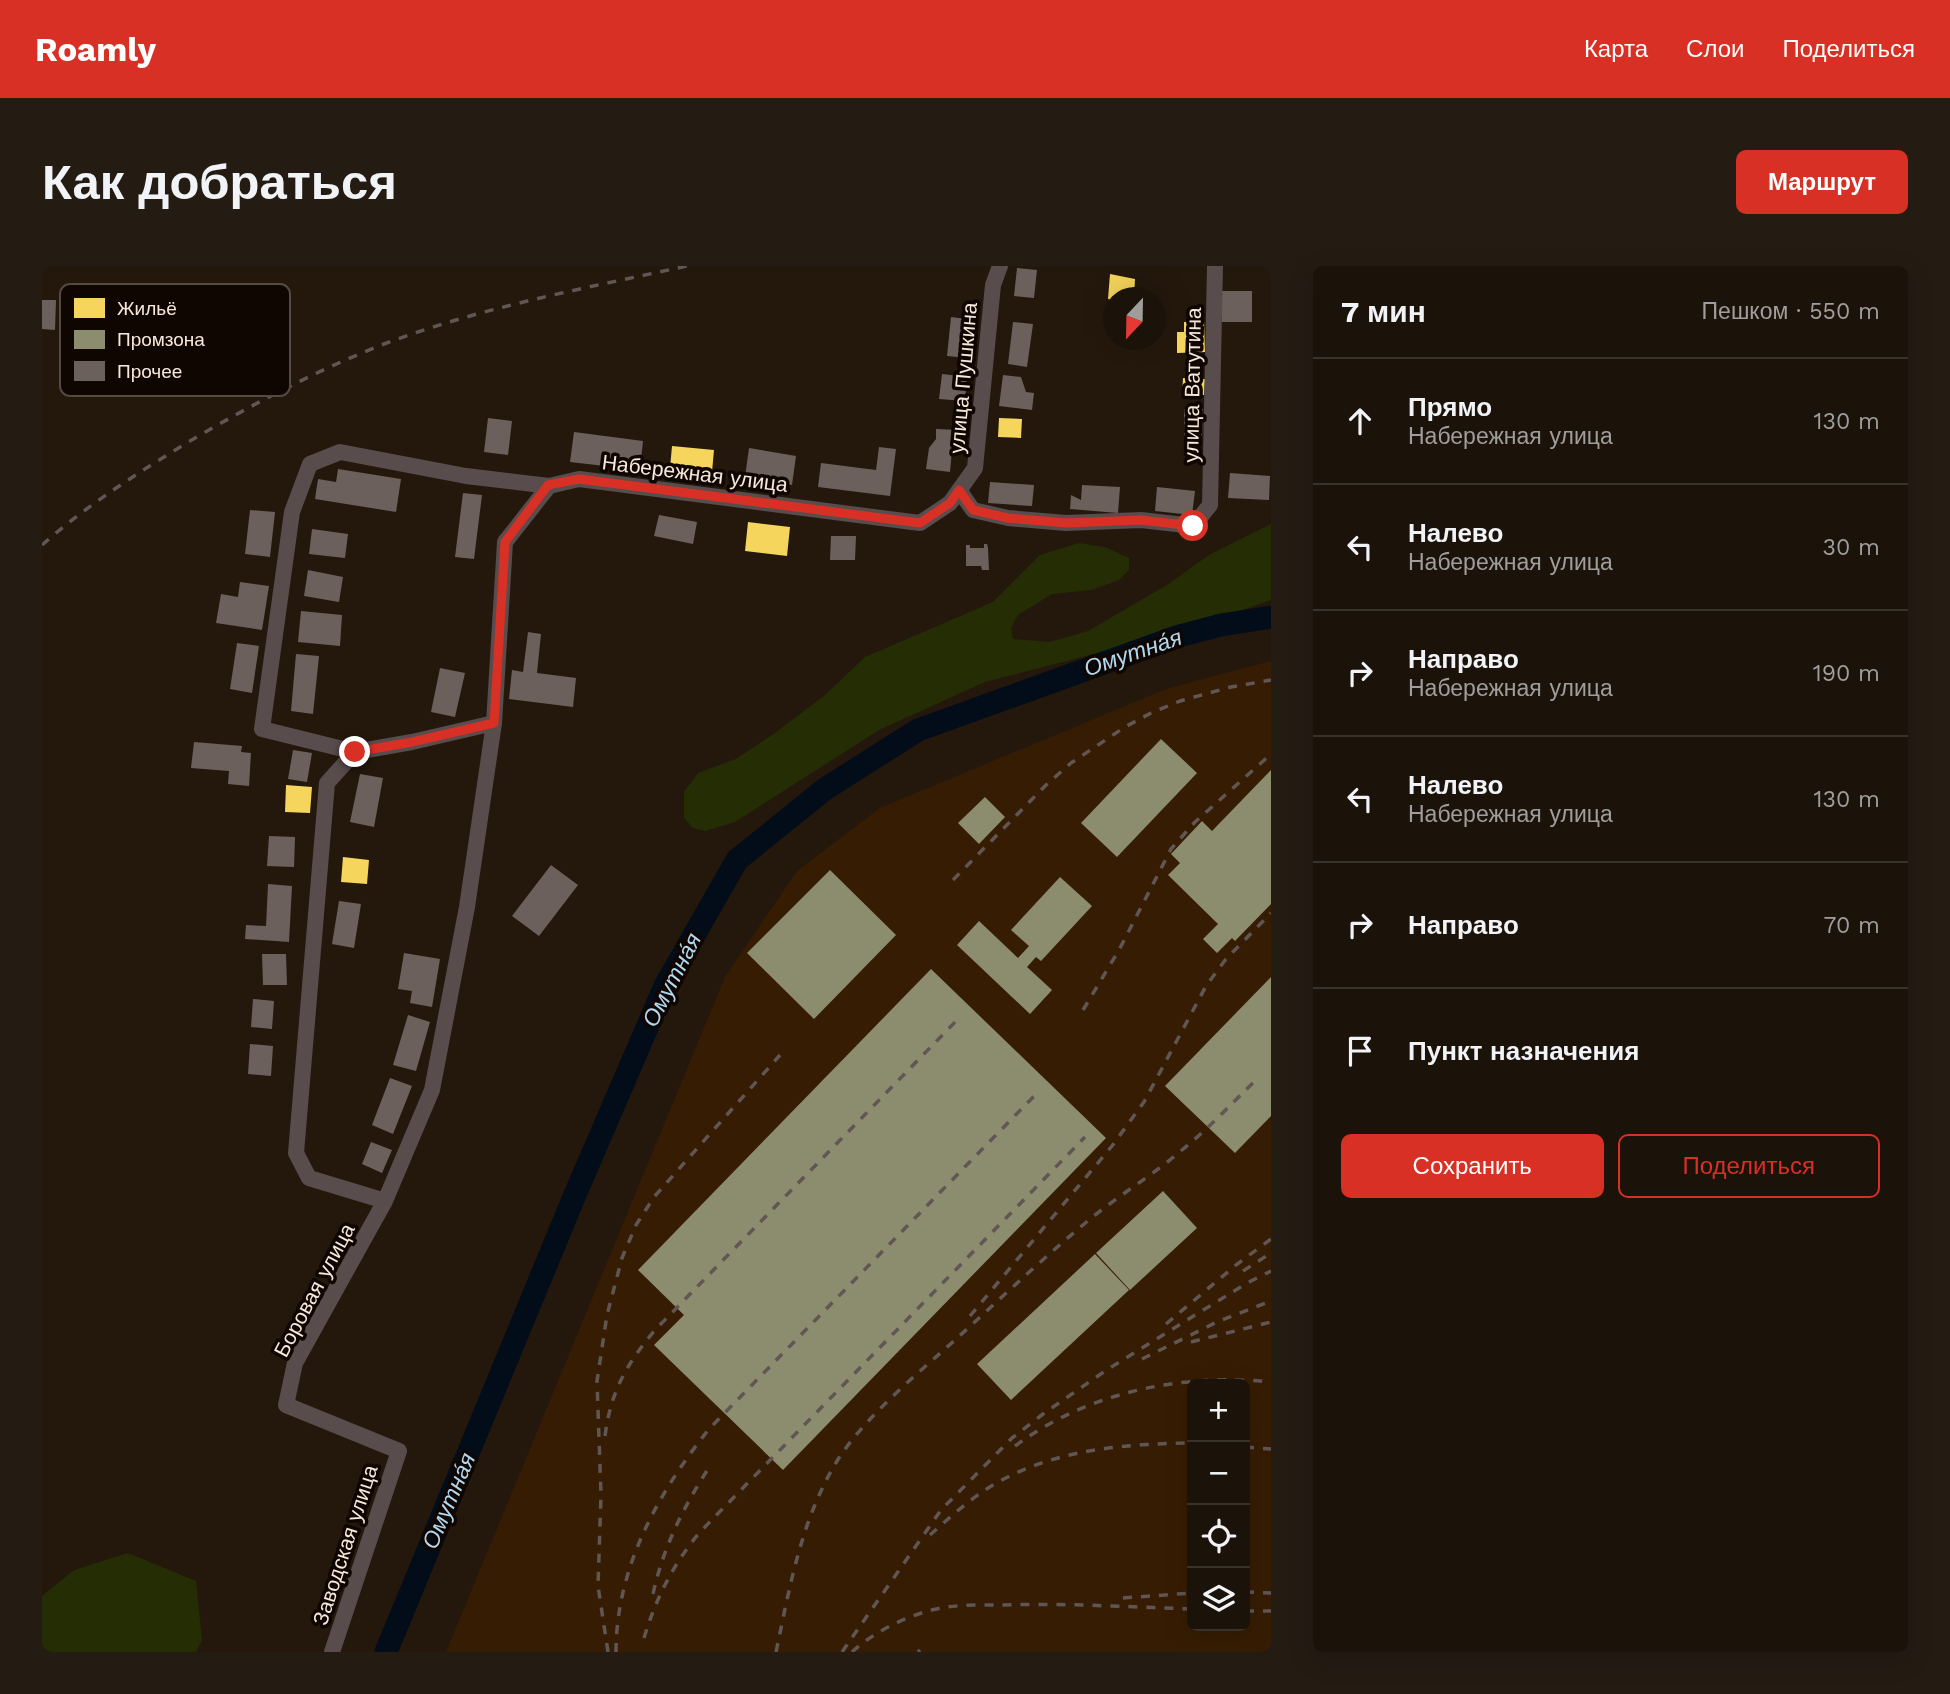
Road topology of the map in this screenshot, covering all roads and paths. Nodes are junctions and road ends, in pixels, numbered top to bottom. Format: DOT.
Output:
graph roads {
  1 [pos="999,266"];
  2 [pos="1215,266"];
  3 [pos="548,485"];
  4 [pos="959,490"];
  5 [pos="494,723"];
  6 [pos="355,752"];
  7 [pos="385,1201"];
  8 [pos="399,1451"];
  9 [pos="332,1652"];
  1 -- 4 [label="street, улица Пушкина"];
  2 -- 4 [label="street, улица Ватутина"];
  3 -- 4 [label="street, Набережная улица"];
  3 -- 5 [label="street"];
  3 -- 6 [label="street, Набережная улица"];
  5 -- 6 [label="street"];
  5 -- 7 [label="street"];
  6 -- 7 [label="street"];
  7 -- 8 [label="street, Боровая улица"];
  8 -- 9 [label="street, Заводская улица"];
}
